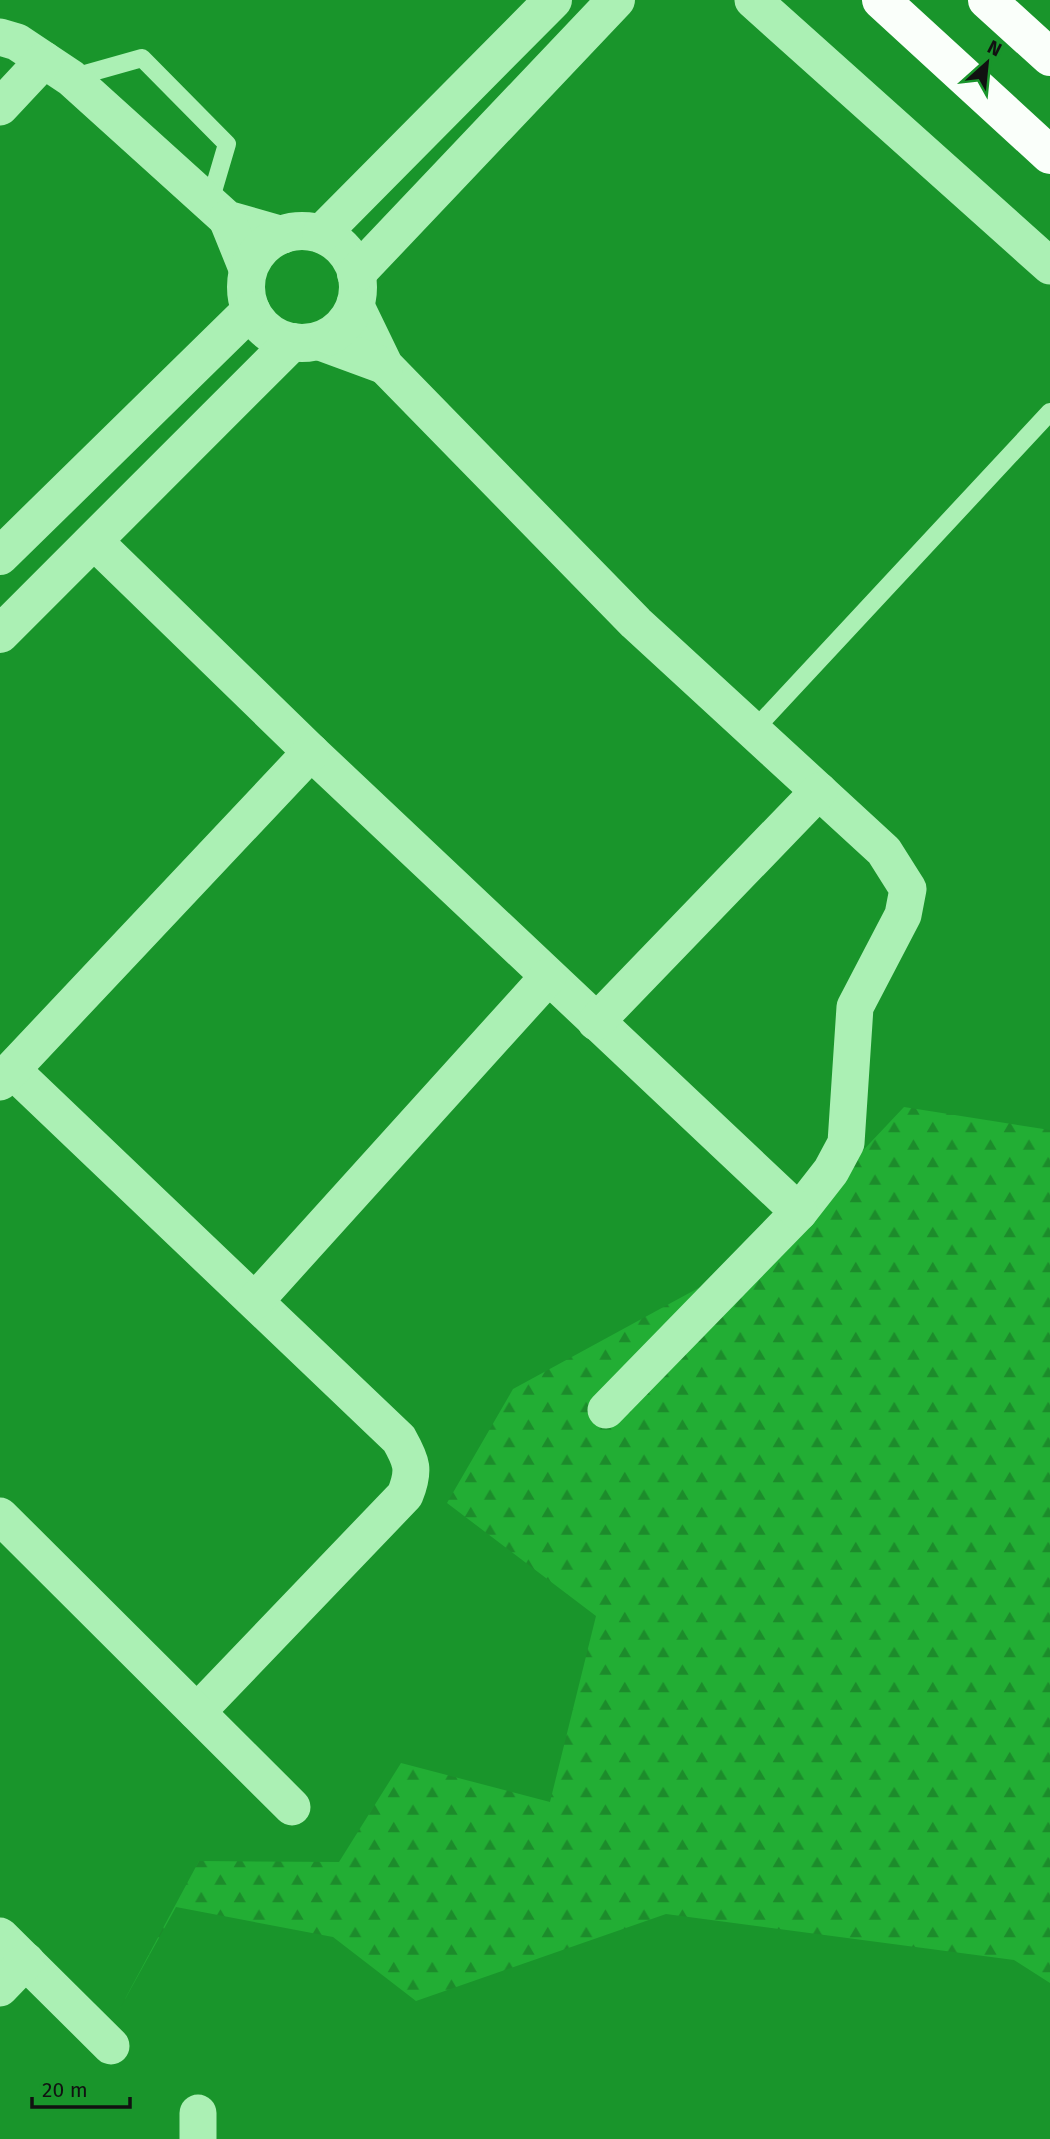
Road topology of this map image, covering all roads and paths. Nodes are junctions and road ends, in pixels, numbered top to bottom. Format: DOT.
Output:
graph roads {
  1 [pos="552,0"];
  2 [pos="616,0"];
  3 [pos="753,0"];
  4 [pos="881,0"];
  5 [pos="987,0"];
  6 [pos="0,37"];
  7 [pos="1050,57"];
  8 [pos="57,69"];
  9 [pos="0,107"];
  10 [pos="1050,155"];
  11 [pos="218,212"];
  12 [pos="283,234"];
  13 [pos="321,234"];
  14 [pos="1050,266"];
  15 [pos="248,271"];
  16 [pos="356,289"];
  17 [pos="250,310"];
  18 [pos="304,342"];
  19 [pos="385,366"];
  20 [pos="1050,412"];
  21 [pos="94,541"];
  22 [pos="0,556"];
  23 [pos="0,634"];
  24 [pos="753,731"];
  25 [pos="311,752"];
  26 [pos="818,791"];
  27 [pos="548,977"];
  28 [pos="596,1022"];
  29 [pos="6,1076"];
  30 [pos="799,1212"];
  31 [pos="255,1301"];
  32 [pos="606,1409"];
  33 [pos="0,1516"];
  34 [pos="197,1712"];
  35 [pos="292,1807"];
  36 [pos="0,1936"];
  37 [pos="26,1961"];
  38 [pos="0,1987"];
  39 [pos="111,2046"];
  1 -- 13 [label="street"];
  2 -- 16 [label="street"];
  3 -- 14 [label="street"];
  4 -- 10 [label="highway"];
  5 -- 7 [label="highway"];
  6 -- 8 [label="street"];
  8 -- 9 [label="street"];
  8 -- 11 [label="street"];
  8 -- 11 [label="lane"];
  11 -- 12 [label="street"];
  11 -- 15 [label="street"];
  12 -- 13 [label="street"];
  12 -- 15 [label="street"];
  13 -- 16 [label="street"];
  15 -- 17 [label="street"];
  16 -- 18 [label="street"];
  16 -- 19 [label="street"];
  17 -- 18 [label="street"];
  17 -- 22 [label="street"];
  18 -- 19 [label="street"];
  18 -- 21 [label="street"];
  19 -- 24 [label="street"];
  20 -- 24 [label="lane"];
  21 -- 23 [label="street"];
  21 -- 25 [label="street"];
  24 -- 26 [label="street"];
  25 -- 27 [label="street"];
  25 -- 29 [label="street"];
  26 -- 28 [label="street"];
  26 -- 30 [label="street"];
  27 -- 28 [label="street"];
  27 -- 31 [label="street"];
  28 -- 30 [label="street"];
  29 -- 31 [label="street"];
  30 -- 32 [label="street"];
  31 -- 34 [label="street"];
  33 -- 34 [label="street"];
  34 -- 35 [label="street"];
  36 -- 37 [label="street"];
  37 -- 38 [label="street"];
  37 -- 39 [label="street"];
}
